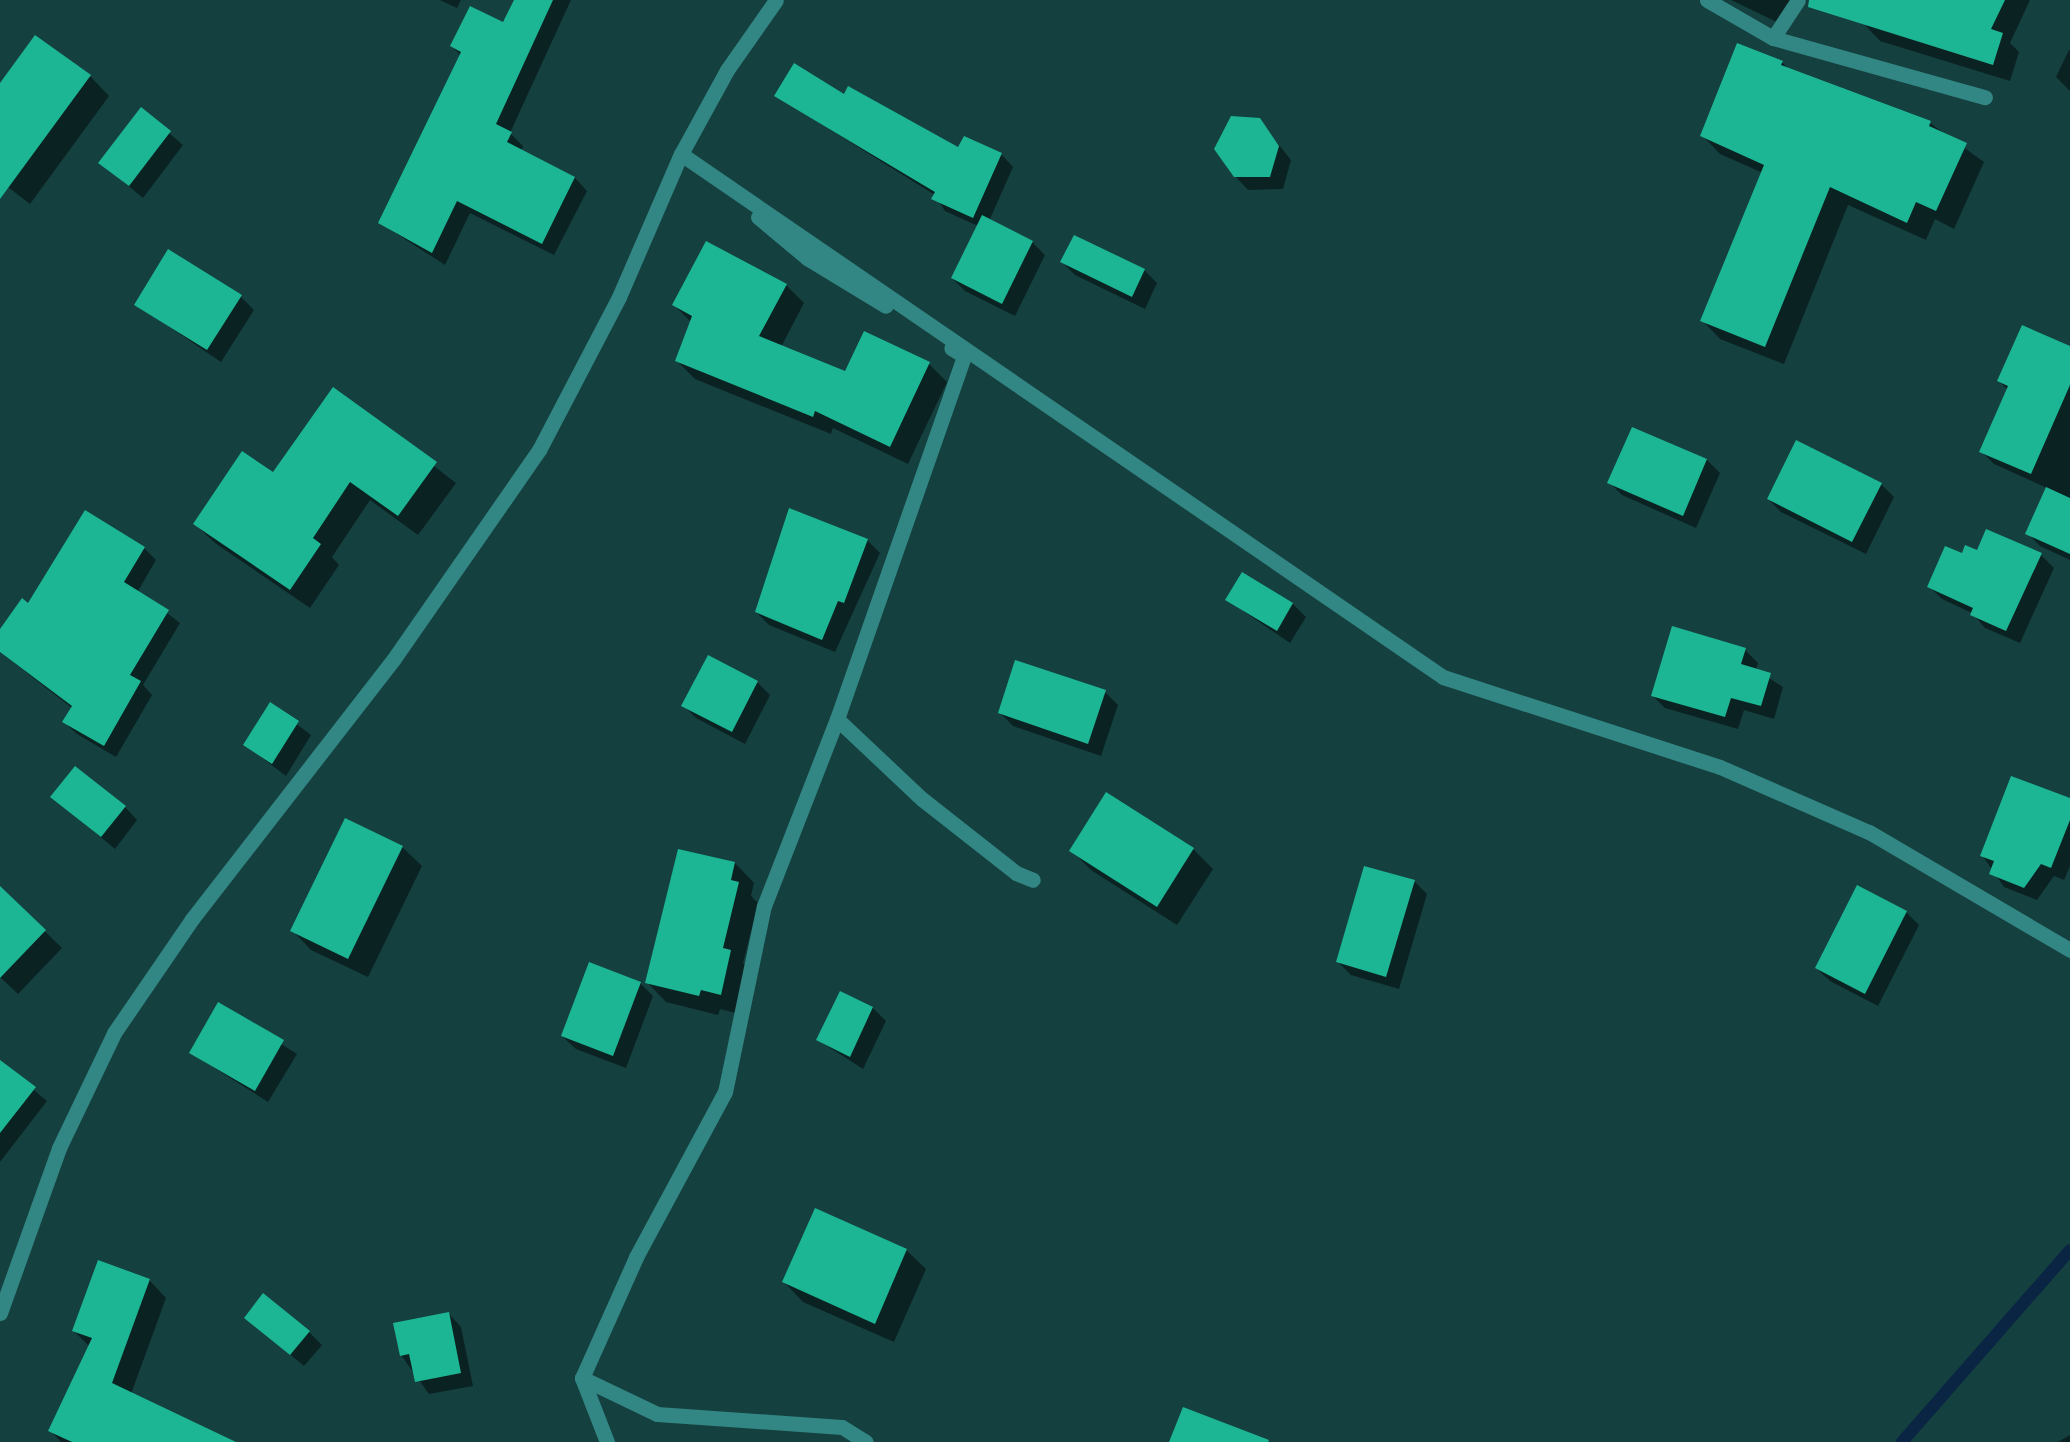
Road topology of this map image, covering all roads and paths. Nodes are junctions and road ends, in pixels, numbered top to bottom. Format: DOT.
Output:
graph roads {
  1 [pos="776,0"];
  2 [pos="1707,0"];
  3 [pos="1798,0"];
  4 [pos="1773,38"];
  5 [pos="1985,97"];
  6 [pos="681,154"];
  7 [pos="837,719"];
  8 [pos="1033,880"];
  9 [pos="2070,950"];
  10 [pos="0,1313"];
  11 [pos="582,1378"];
  12 [pos="607,1442"];
  13 [pos="866,1442"];
  1 -- 6 [label="street"];
  2 -- 4 [label="street"];
  3 -- 4 [label="street"];
  4 -- 5 [label="street"];
  6 -- 7 [label="street"];
  6 -- 9 [label="street"];
  6 -- 10 [label="street"];
  7 -- 8 [label="street"];
  7 -- 11 [label="street"];
  11 -- 12 [label="street"];
  11 -- 13 [label="street"];
}
